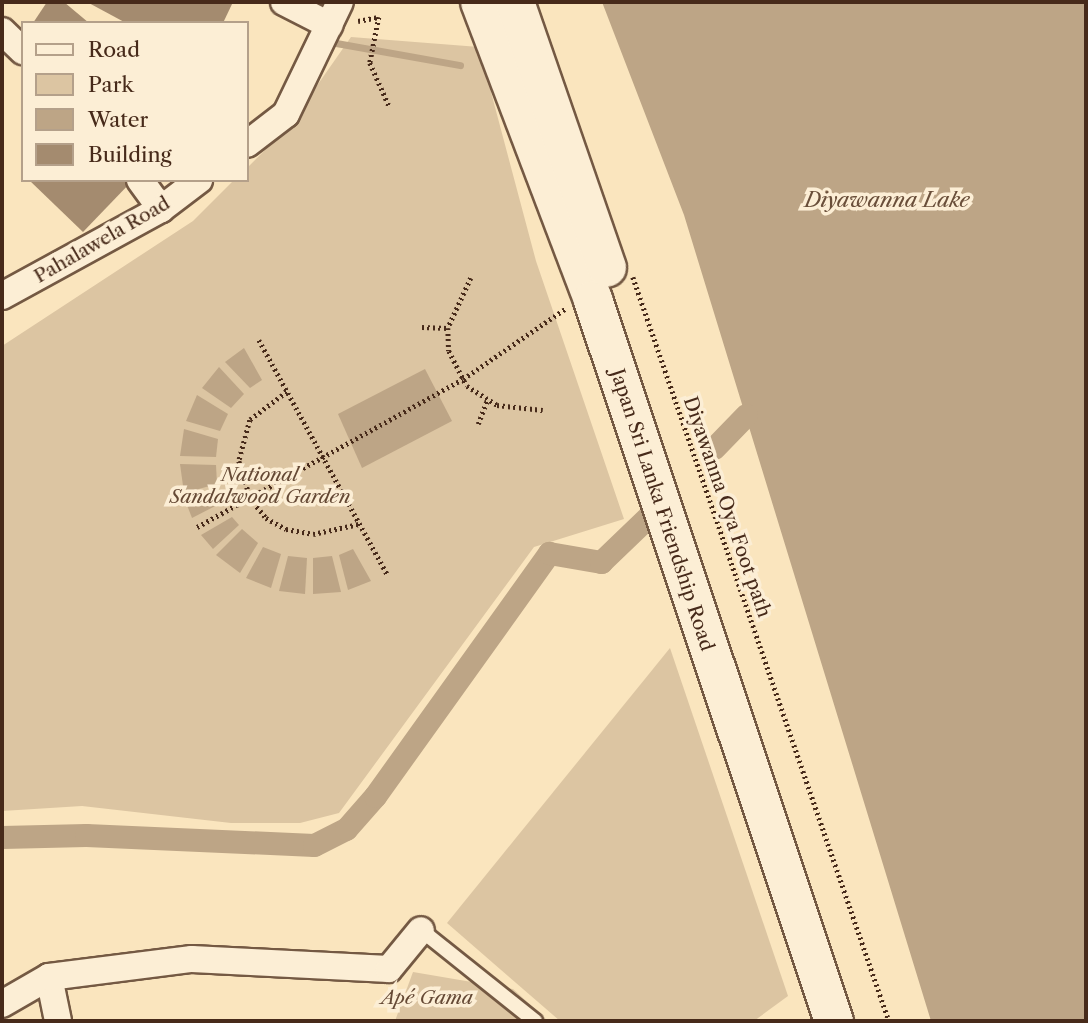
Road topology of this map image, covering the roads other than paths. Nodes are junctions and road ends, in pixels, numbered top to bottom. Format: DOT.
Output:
graph roads {
  1 [pos="285,2"];
  2 [pos="480,2"];
  3 [pos="515,2"];
  4 [pos="338,16"];
  5 [pos="2,30"];
  6 [pos="21,49"];
  7 [pos="248,143"];
  8 [pos="141,182"];
  9 [pos="196,182"];
  10 [pos="161,209"];
  11 [pos="2,296"];
  12 [pos="421,930"];
  13 [pos="49,977"];
  14 [pos="2,1004"];
  15 [pos="58,1021"];
  16 [pos="535,1021"];
  17 [pos="834,1021"];
  18 [pos="862,1021"];
  1 -- 4 [label="street"];
  2 -- 17 [label="main road, Japan Sri Lanka Friendship Road"];
  3 -- 18 [label="main road, Japan Sri Lanka Friendship Road"];
  4 -- 7 [label="street"];
  5 -- 6 [label="street"];
  8 -- 10 [label="street"];
  9 -- 10 [label="street, Pahalawela Road"];
  10 -- 11 [label="street, Pahalawela Road"];
  12 -- 13 [label="street"];
  12 -- 16 [label="lane"];
  13 -- 14 [label="street"];
  13 -- 15 [label="street"];
}
